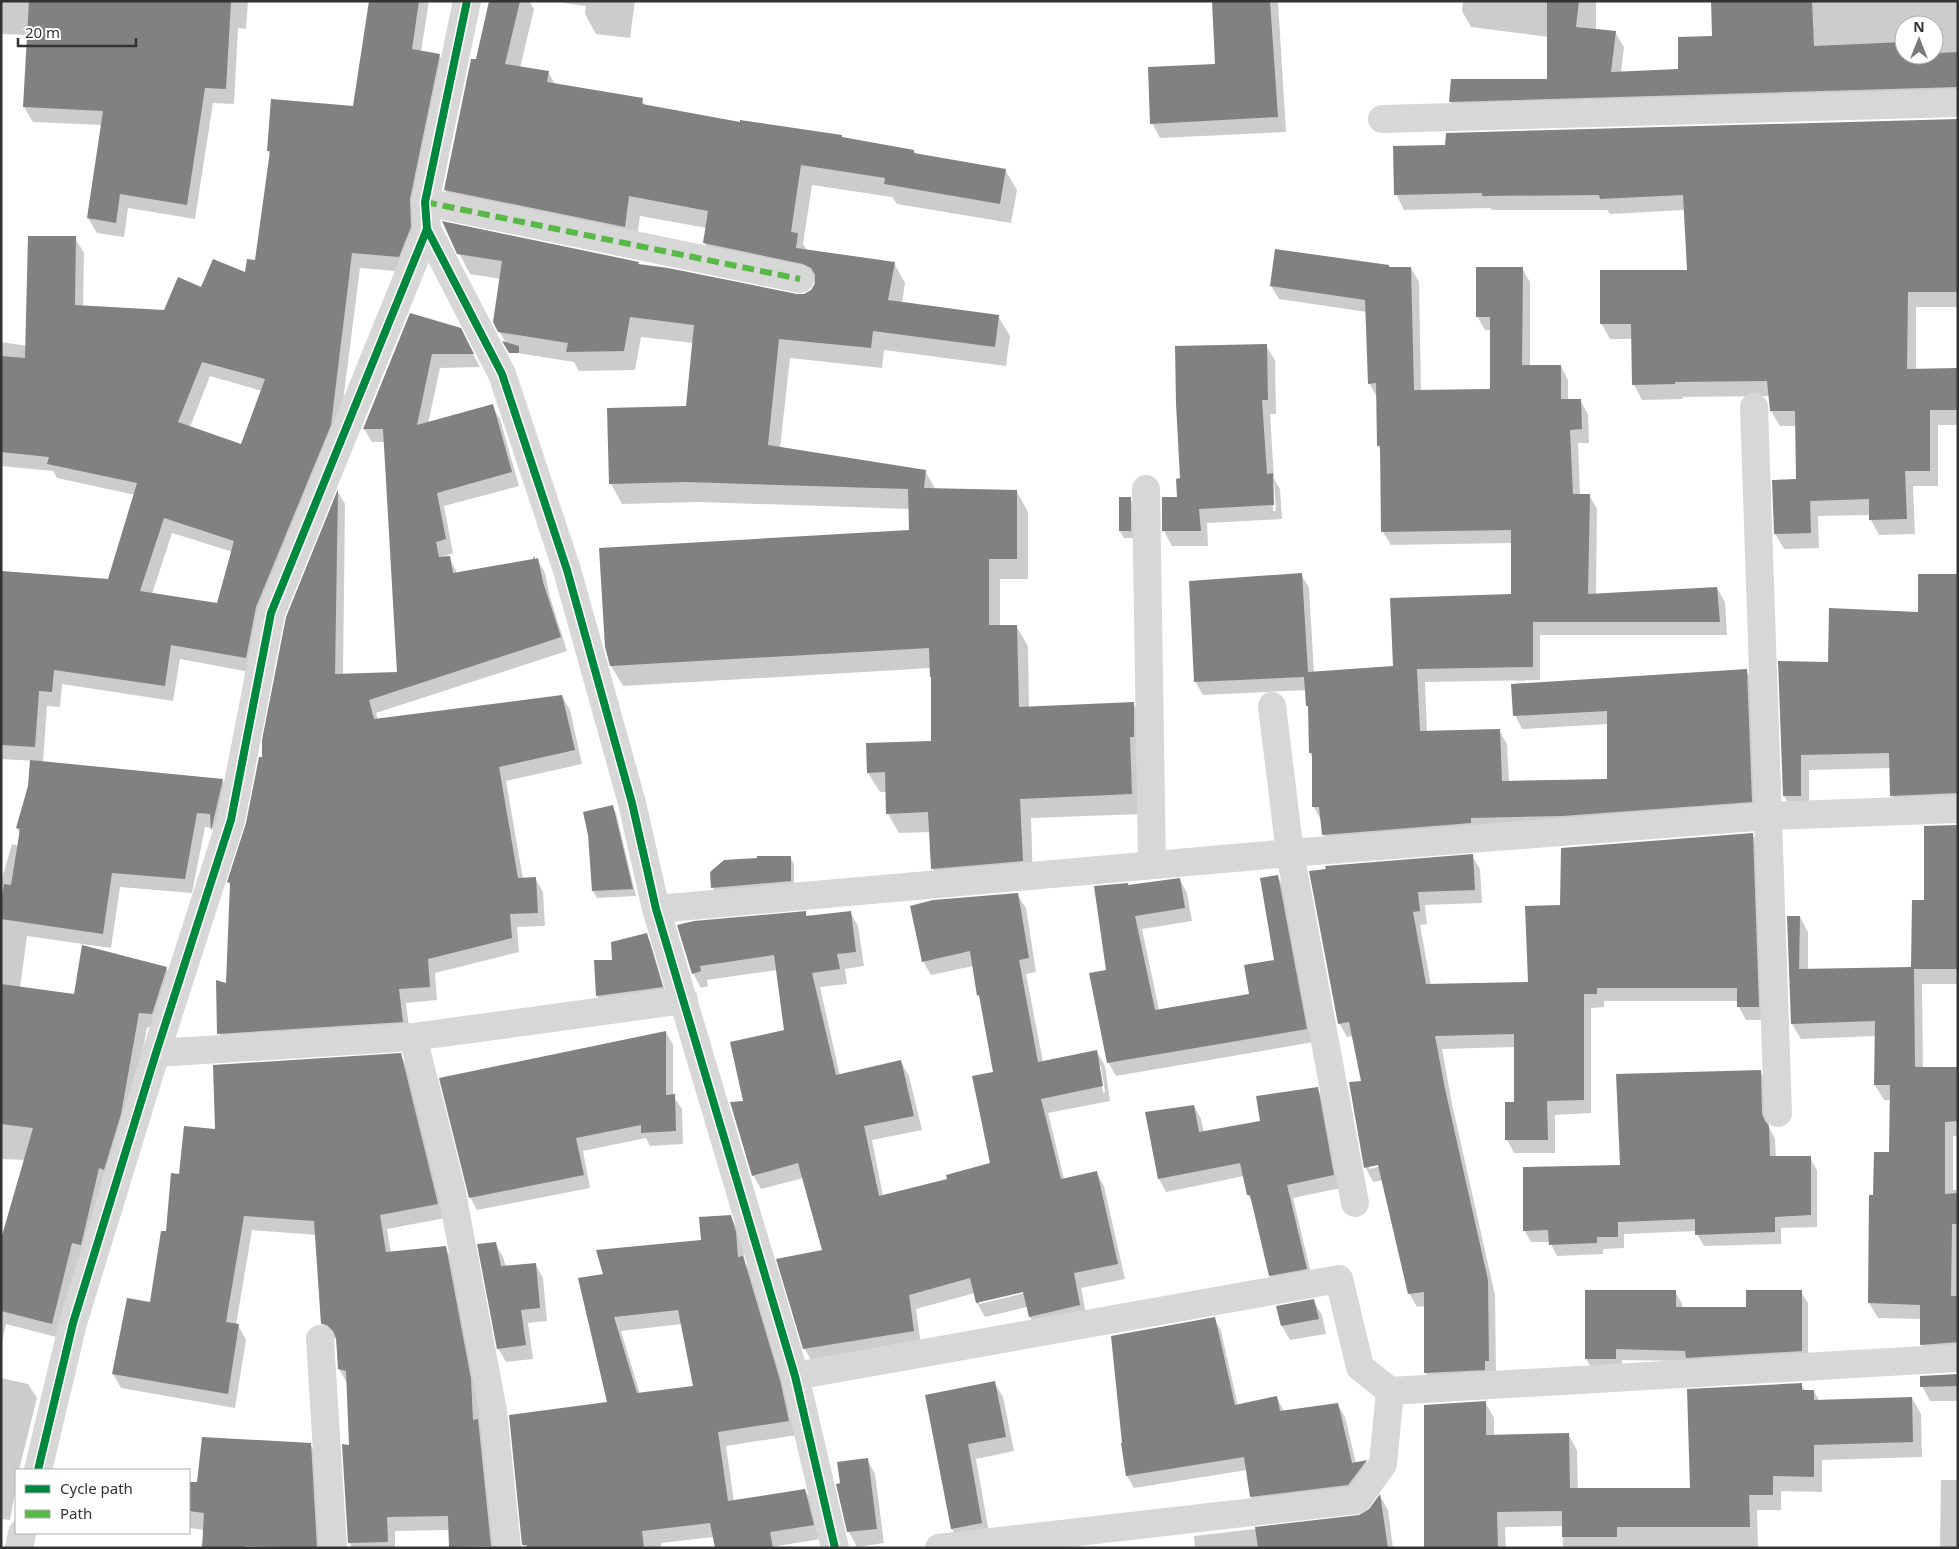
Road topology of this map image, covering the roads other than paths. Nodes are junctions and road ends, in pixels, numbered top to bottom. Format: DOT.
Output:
graph roads {
  1 [pos="467,1"];
  2 [pos="1958,103"];
  3 [pos="1382,119"];
  4 [pos="426,202"];
  5 [pos="427,229"];
  6 [pos="800,279"];
  7 [pos="1754,407"];
  8 [pos="1146,489"];
  9 [pos="1272,706"];
  10 [pos="1958,809"];
  11 [pos="1768,816"];
  12 [pos="1290,853"];
  13 [pos="1152,865"];
  14 [pos="656,909"];
  15 [pos="684,1000"];
  16 [pos="412,1036"];
  17 [pos="156,1053"];
  18 [pos="1778,1113"];
  19 [pos="1355,1202"];
  20 [pos="320,1339"];
  21 [pos="1958,1358"];
  22 [pos="795,1376"];
  23 [pos="1390,1391"];
  24 [pos="38,1469"];
  25 [pos="22,1534"];
  26 [pos="19,1548"];
  27 [pos="333,1548"];
  28 [pos="507,1548"];
  29 [pos="835,1548"];
  30 [pos="939,1548"];
  1 -- 4 [label="street"];
  2 -- 3 [label="street"];
  4 -- 5 [label="street"];
  4 -- 6 [label="street"];
  5 -- 14 [label="street"];
  5 -- 17 [label="street"];
  7 -- 11 [label="street"];
  8 -- 13 [label="street"];
  9 -- 12 [label="street"];
  10 -- 11 [label="street"];
  11 -- 12 [label="street"];
  11 -- 18 [label="street"];
  12 -- 13 [label="street"];
  12 -- 19 [label="street"];
  13 -- 14 [label="street"];
  14 -- 15 [label="street"];
  15 -- 16 [label="street"];
  15 -- 22 [label="street"];
  16 -- 17 [label="street"];
  16 -- 28 [label="street"];
  17 -- 24 [label="street"];
  20 -- 27 [label="street"];
  21 -- 23 [label="street"];
  22 -- 23 [label="street"];
  22 -- 29 [label="street"];
  23 -- 30 [label="street"];
  25 -- 26 [label="street"];
}
